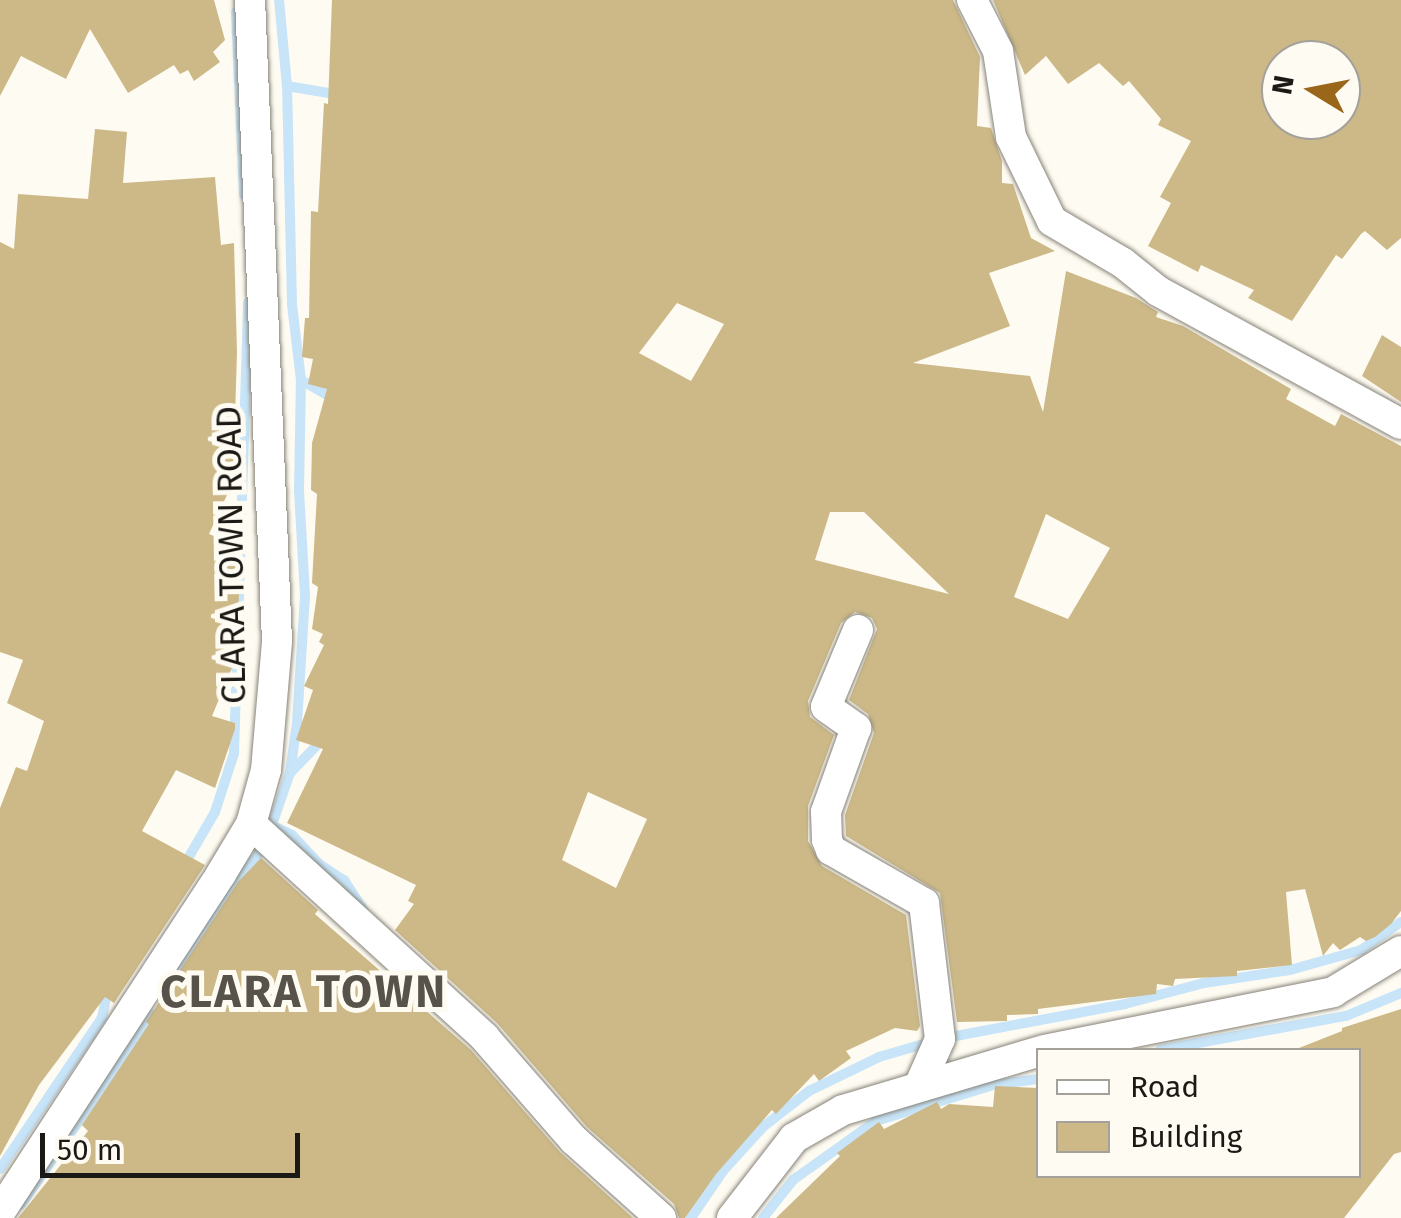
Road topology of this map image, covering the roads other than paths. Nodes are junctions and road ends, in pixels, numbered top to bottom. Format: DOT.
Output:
graph roads {
  1 [pos="250,0"];
  2 [pos="972,0"];
  3 [pos="1401,424"];
  4 [pos="858,630"];
  5 [pos="251,824"];
  6 [pos="1401,952"];
  7 [pos="1056,1048"];
  8 [pos="1036,1052"];
  9 [pos="920,1084"];
  10 [pos="0,1212"];
  11 [pos="660,1218"];
  12 [pos="732,1218"];
  1 -- 5 [label="street, CLARA TOWN ROAD"];
  2 -- 3 [label="street"];
  4 -- 9 [label="street"];
  5 -- 10 [label="street, CLARA TOWN ROAD"];
  5 -- 11 [label="street"];
  6 -- 7 [label="street"];
  8 -- 9 [label="street"];
  9 -- 12 [label="street"];
}
